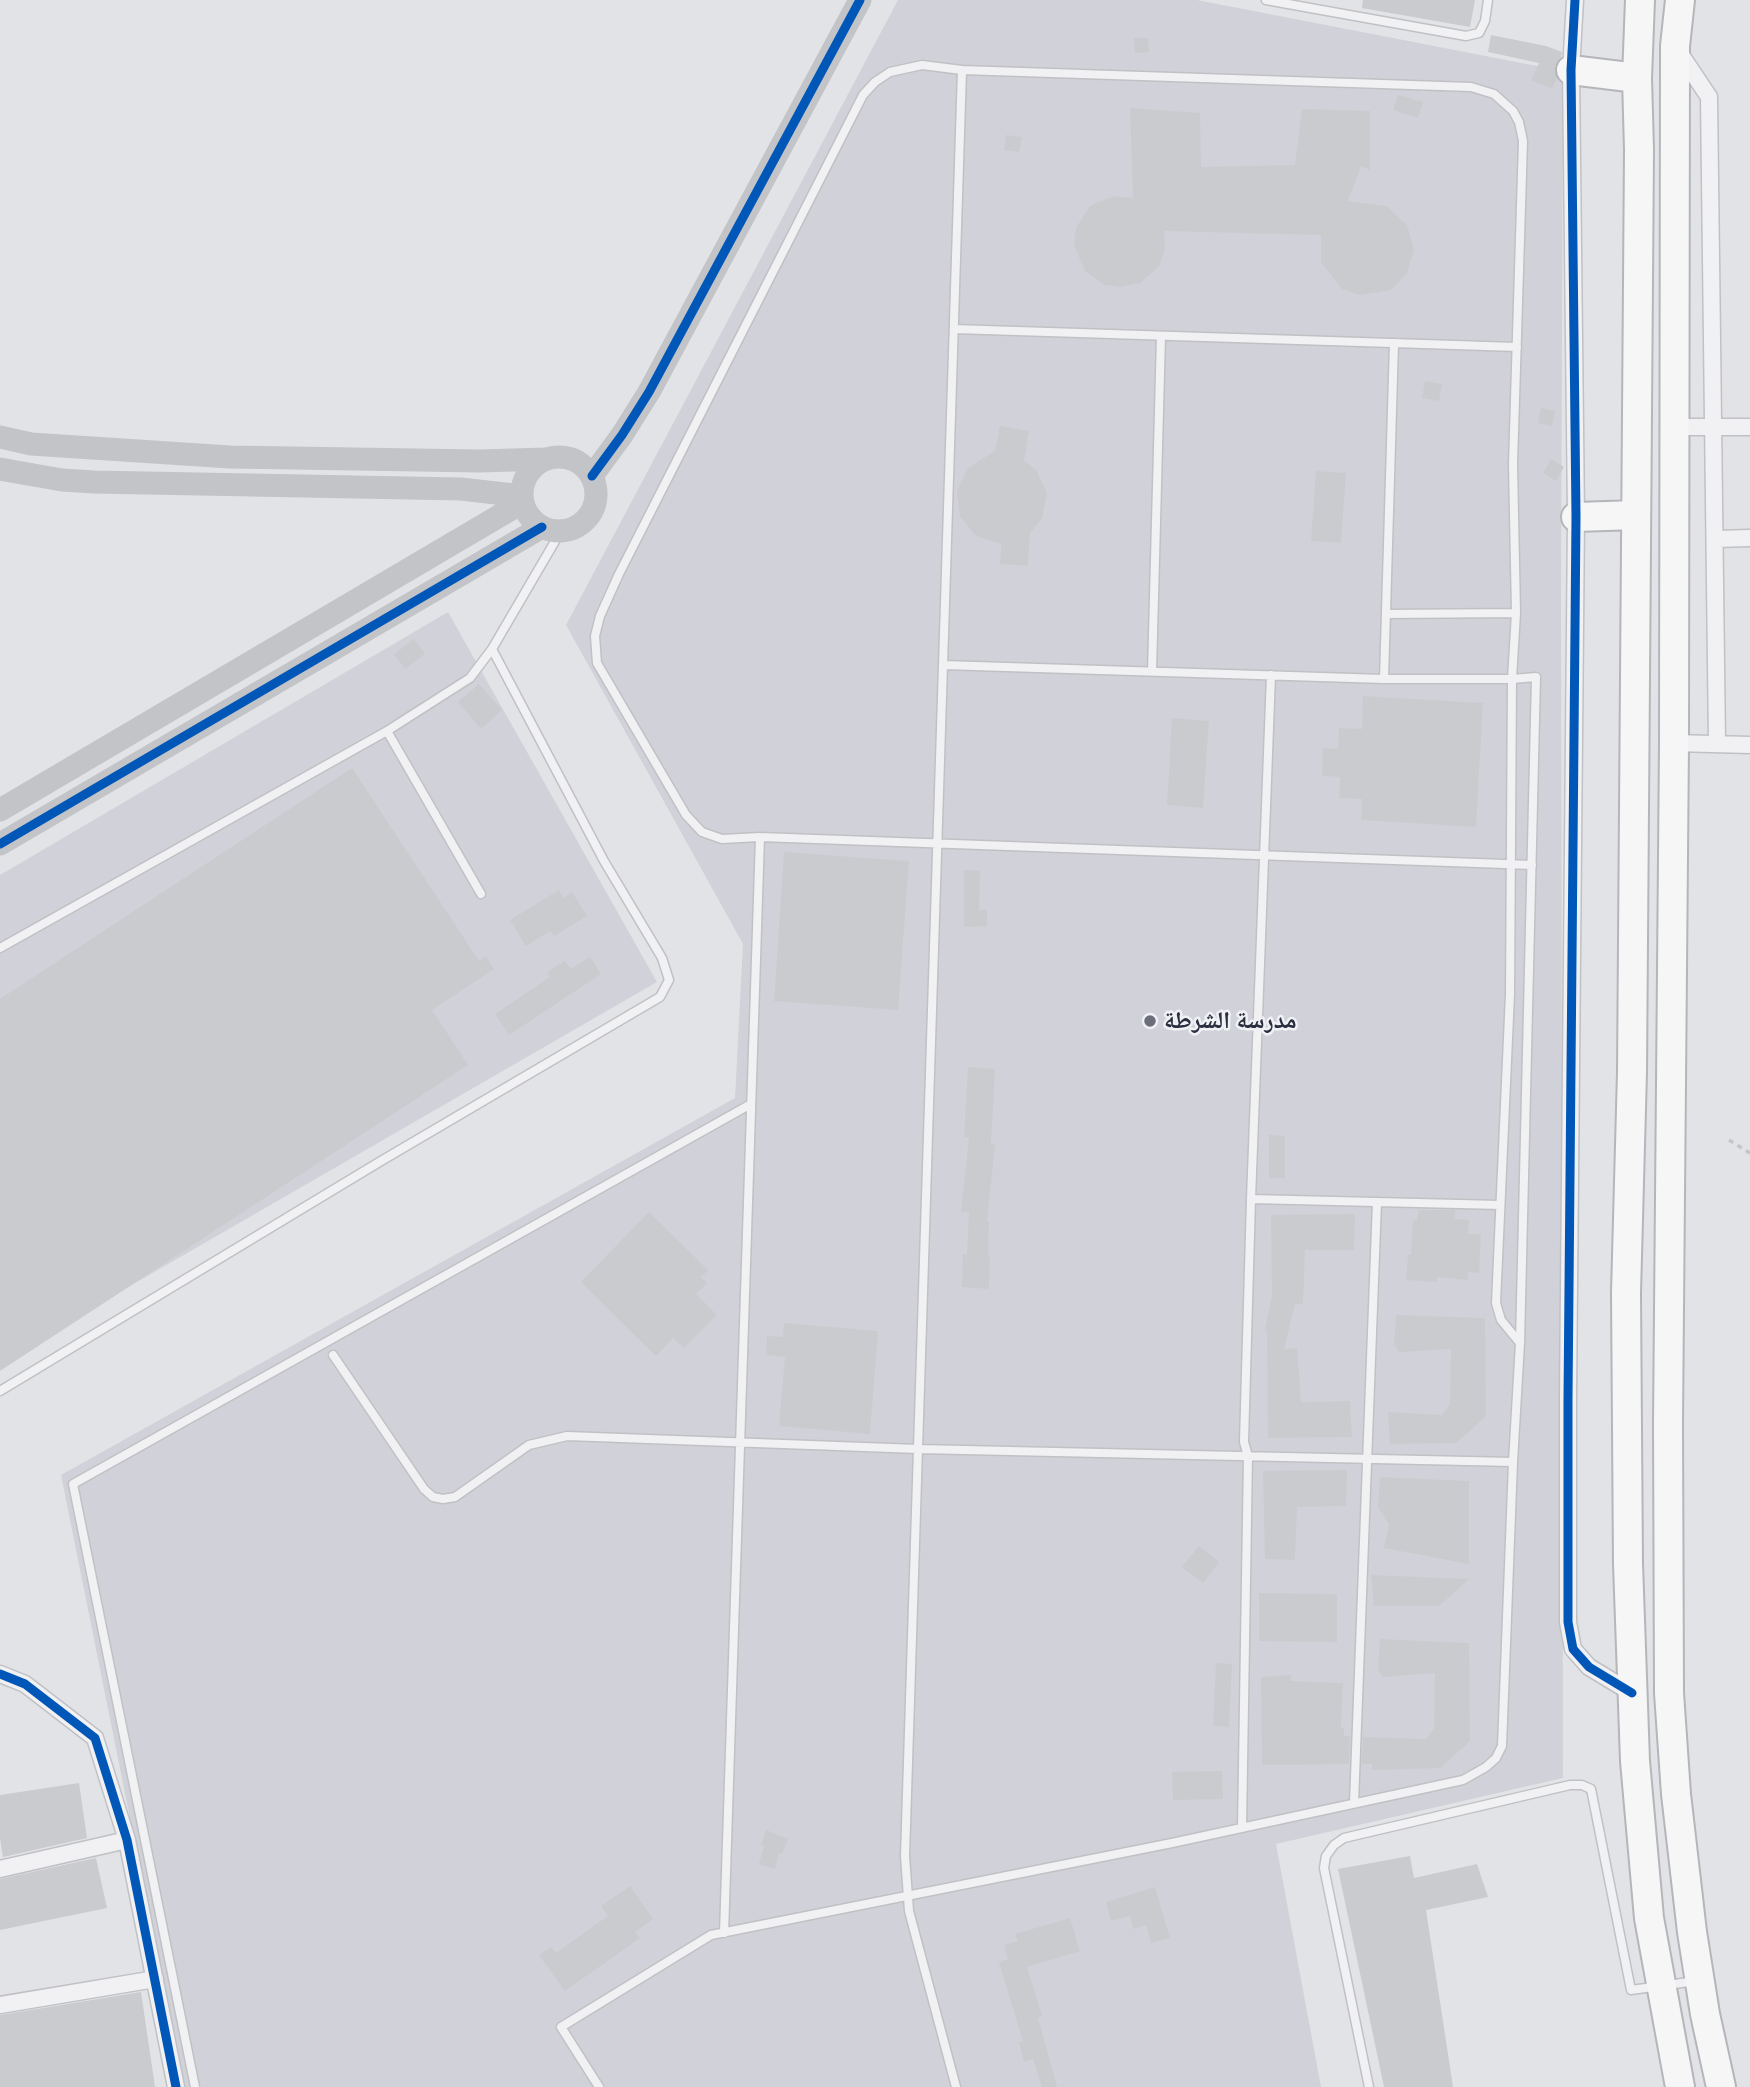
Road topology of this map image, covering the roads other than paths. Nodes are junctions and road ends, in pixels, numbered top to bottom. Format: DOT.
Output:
graph roads {
  1 [pos="860,0"];
  2 [pos="1266,0"];
  3 [pos="1488,0"];
  4 [pos="1575,0"];
  5 [pos="1640,0"];
  6 [pos="1681,0"];
  7 [pos="1675,46"];
  8 [pos="962,70"];
  9 [pos="1572,70"];
  10 [pos="1637,78"];
  11 [pos="954,329"];
  12 [pos="1161,336"];
  13 [pos="1394,343"];
  14 [pos="1517,347"];
  15 [pos="1675,427"];
  16 [pos="1713,427"];
  17 [pos="1750,427"];
  18 [pos="0,437"];
  19 [pos="546,459"];
  20 [pos="0,469"];
  21 [pos="592,477"];
  22 [pos="522,499"];
  23 [pos="1636,515"];
  24 [pos="1576,517"];
  25 [pos="552,529"];
  26 [pos="1750,538"];
  27 [pos="1714,539"];
  28 [pos="1516,613"];
  29 [pos="1386,614"];
  30 [pos="492,649"];
  31 [pos="943,665"];
  32 [pos="1152,671"];
  33 [pos="1270,675"];
  34 [pos="1384,679"];
  35 [pos="1512,679"];
  36 [pos="387,731"];
  37 [pos="1674,743"];
  38 [pos="1717,744"];
  39 [pos="1750,745"];
  40 [pos="0,810"];
  41 [pos="760,837"];
  42 [pos="937,844"];
  43 [pos="0,845"];
  44 [pos="1265,856"];
  45 [pos="1511,865"];
  46 [pos="1532,866"];
  47 [pos="481,894"];
  48 [pos="0,948"];
  49 [pos="751,1104"];
  50 [pos="1251,1199"];
  51 [pos="1377,1202"];
  52 [pos="1500,1205"];
  53 [pos="1520,1343"];
  54 [pos="333,1355"];
  55 [pos="0,1391"];
  56 [pos="740,1442"];
  57 [pos="918,1449"];
  58 [pos="1248,1456"];
  59 [pos="1367,1459"];
  60 [pos="1513,1462"];
  61 [pos="0,1674"];
  62 [pos="1632,1693"];
  63 [pos="1354,1802"];
  64 [pos="1242,1828"];
  65 [pos="127,1840"];
  66 [pos="0,1869"];
  67 [pos="908,1894"];
  68 [pos="724,1933"];
  69 [pos="155,1979"];
  70 [pos="1699,1981"];
  71 [pos="1661,1986"];
  72 [pos="0,2005"];
  73 [pos="176,2087"];
  74 [pos="195,2087"];
  75 [pos="600,2087"];
  76 [pos="956,2087"];
  77 [pos="1369,2087"];
  78 [pos="1680,2087"];
  79 [pos="1721,2087"];
  1 -- 21 [label="street"];
  2 -- 3 [label="lane"];
  4 -- 9 [label="street"];
  5 -- 10 [label="highway"];
  6 -- 7 [label="highway"];
  7 -- 15 [label="highway"];
  7 -- 16 [label="street"];
  8 -- 11 [label="lane"];
  8 -- 14 [label="lane"];
  8 -- 41 [label="lane"];
  9 -- 10 [label="highway"];
  9 -- 24 [label="street"];
  10 -- 23 [label="highway"];
  11 -- 12 [label="lane"];
  11 -- 31 [label="lane"];
  12 -- 13 [label="lane"];
  12 -- 32 [label="lane"];
  13 -- 14 [label="lane"];
  13 -- 29 [label="lane"];
  14 -- 28 [label="lane"];
  15 -- 16 [label="street"];
  15 -- 37 [label="highway"];
  16 -- 17 [label="street"];
  16 -- 27 [label="street"];
  18 -- 19 [label="street"];
  19 -- 21 [label="street"];
  19 -- 22 [label="street"];
  20 -- 22 [label="street"];
  21 -- 25 [label="street"];
  22 -- 25 [label="street"];
  22 -- 40 [label="street"];
  23 -- 24 [label="highway"];
  23 -- 62 [label="highway"];
  24 -- 62 [label="street"];
  25 -- 30 [label="lane"];
  25 -- 43 [label="street"];
  26 -- 27 [label="street"];
  27 -- 38 [label="street"];
  28 -- 29 [label="lane"];
  28 -- 35 [label="lane"];
  29 -- 34 [label="lane"];
  30 -- 36 [label="lane"];
  30 -- 55 [label="lane"];
  31 -- 32 [label="lane"];
  31 -- 42 [label="lane"];
  32 -- 33 [label="lane"];
  33 -- 34 [label="lane"];
  33 -- 44 [label="lane"];
  34 -- 35 [label="lane"];
  35 -- 45 [label="lane"];
  35 -- 46 [label="lane"];
  36 -- 47 [label="lane"];
  36 -- 48 [label="lane"];
  37 -- 38 [label="street"];
  37 -- 70 [label="highway"];
  38 -- 39 [label="street"];
  41 -- 42 [label="lane"];
  41 -- 49 [label="lane"];
  42 -- 44 [label="lane"];
  42 -- 57 [label="lane"];
  44 -- 45 [label="lane"];
  44 -- 50 [label="lane"];
  45 -- 46 [label="lane"];
  45 -- 52 [label="lane"];
  46 -- 53 [label="lane"];
  49 -- 56 [label="lane"];
  49 -- 74 [label="lane"];
  50 -- 51 [label="lane"];
  50 -- 58 [label="lane"];
  51 -- 52 [label="lane"];
  51 -- 59 [label="lane"];
  52 -- 53 [label="lane"];
  53 -- 60 [label="lane"];
  54 -- 56 [label="lane"];
  56 -- 57 [label="lane"];
  56 -- 68 [label="lane"];
  57 -- 58 [label="lane"];
  57 -- 67 [label="lane"];
  58 -- 59 [label="lane"];
  58 -- 64 [label="lane"];
  59 -- 60 [label="lane"];
  59 -- 63 [label="lane"];
  60 -- 63 [label="lane"];
  61 -- 65 [label="street"];
  62 -- 71 [label="highway"];
  63 -- 64 [label="lane"];
  64 -- 67 [label="lane"];
  65 -- 66 [label="street"];
  65 -- 69 [label="street"];
  67 -- 68 [label="lane"];
  67 -- 76 [label="lane"];
  68 -- 75 [label="lane"];
  69 -- 72 [label="street"];
  69 -- 73 [label="street"];
  70 -- 71 [label="lane"];
  70 -- 79 [label="highway"];
  71 -- 77 [label="lane"];
  71 -- 78 [label="highway"];
}
